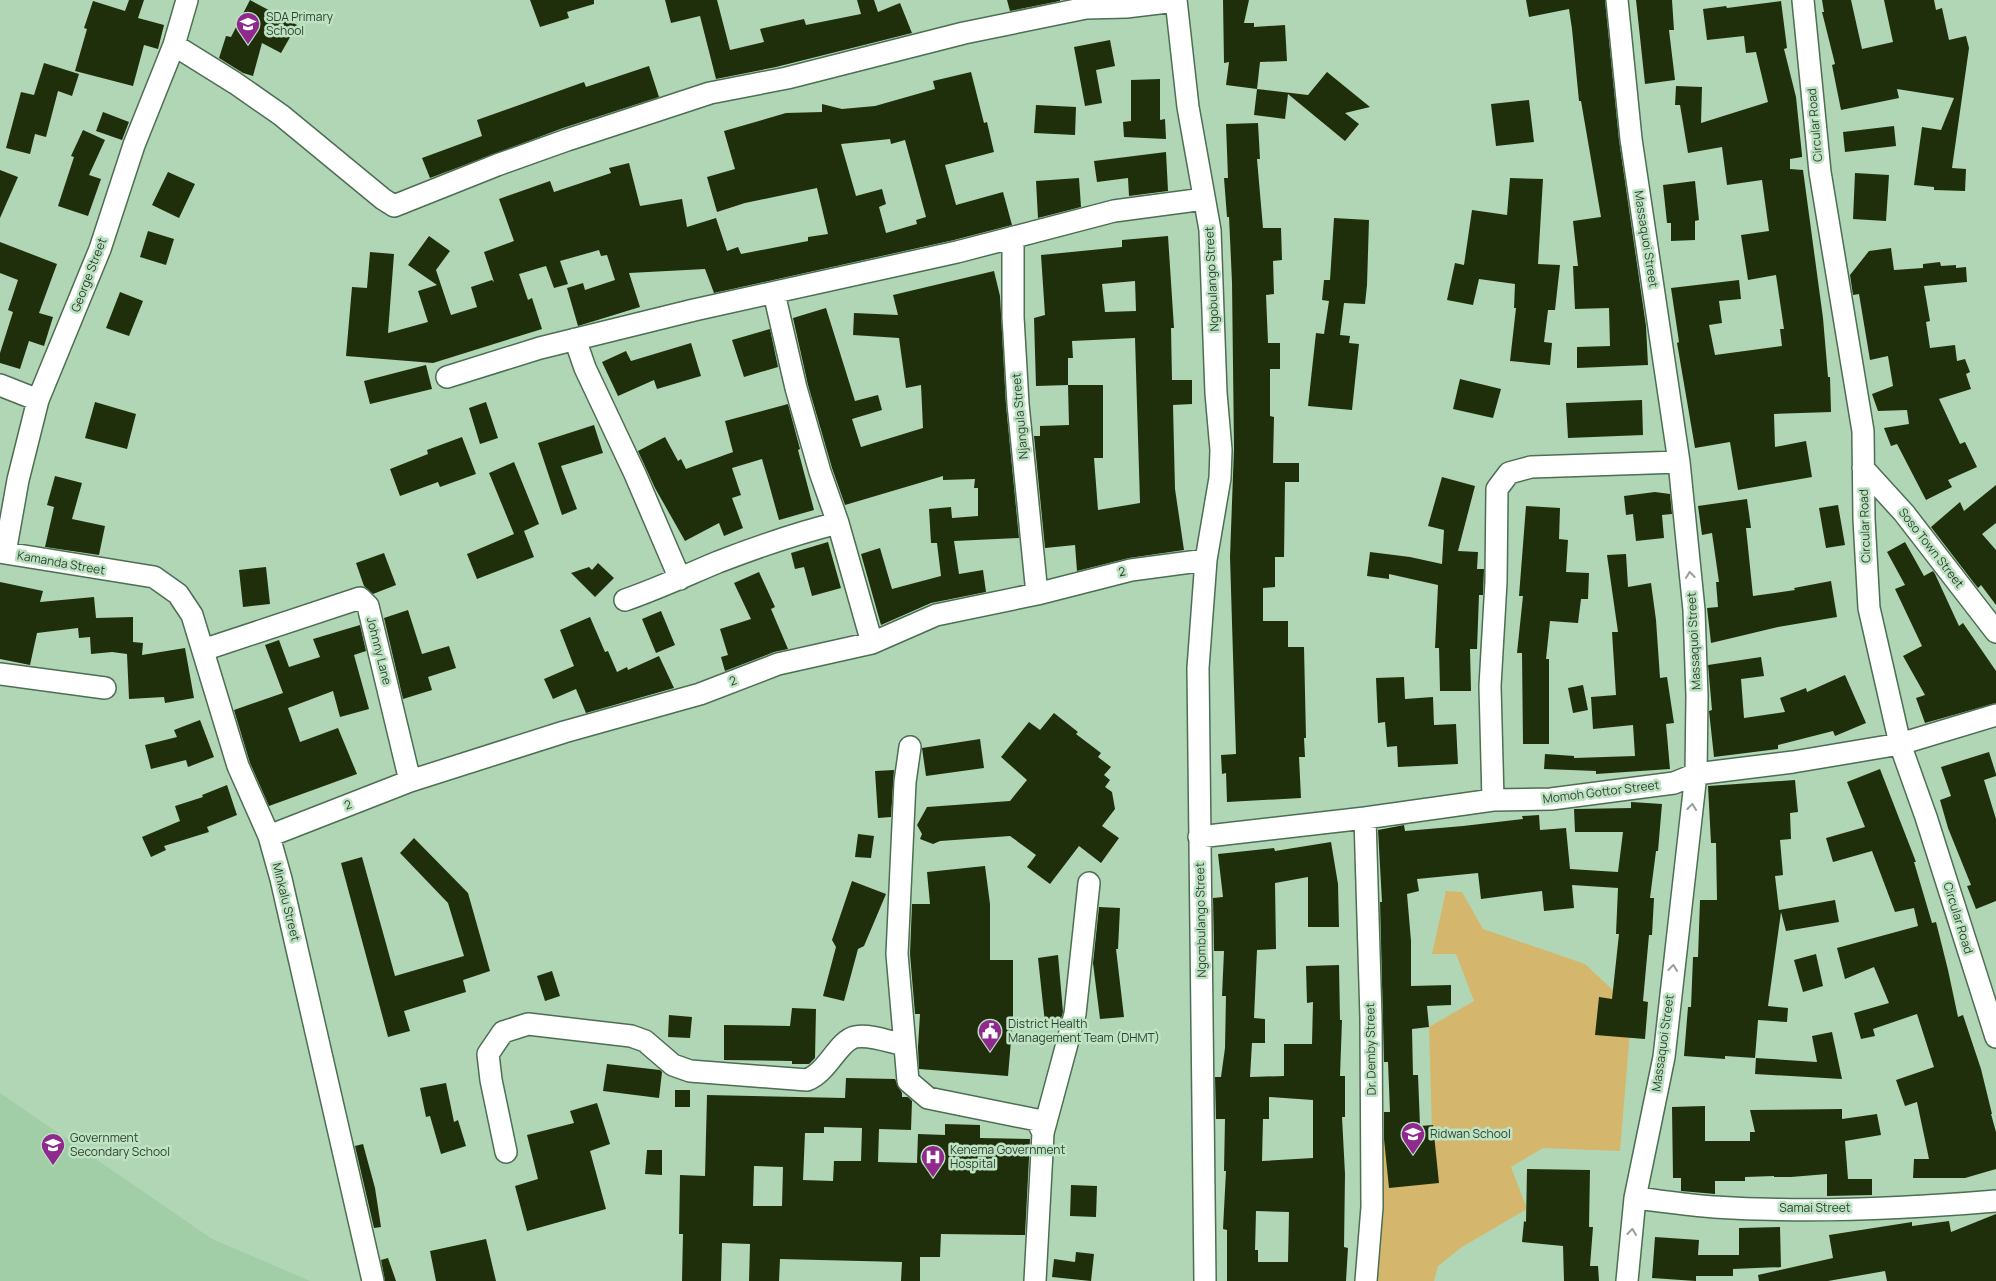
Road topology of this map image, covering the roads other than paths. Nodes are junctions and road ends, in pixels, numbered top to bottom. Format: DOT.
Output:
graph roads {
  1 [pos="187,0"];
  2 [pos="1176,0"];
  3 [pos="1617,0"];
  4 [pos="1803,0"];
  5 [pos="174,45"];
  6 [pos="1204,199"];
  7 [pos="1012,237"];
  8 [pos="774,294"];
  9 [pos="575,339"];
  10 [pos="447,378"];
  11 [pos="0,386"];
  12 [pos="38,400"];
  13 [pos="1679,462"];
  14 [pos="1863,468"];
  15 [pos="838,523"];
  16 [pos="3,553"];
  17 [pos="1206,560"];
  18 [pos="122,573"];
  19 [pos="680,579"];
  20 [pos="1037,594"];
  21 [pos="626,600"];
  22 [pos="1996,632"];
  23 [pos="872,643"];
  24 [pos="203,650"];
  25 [pos="0,674"];
  26 [pos="105,688"];
  27 [pos="1996,715"];
  28 [pos="1900,744"];
  29 [pos="910,746"];
  30 [pos="1696,774"];
  31 [pos="410,781"];
  32 [pos="1494,800"];
  33 [pos="1365,818"];
  34 [pos="269,836"];
  35 [pos="1199,837"];
  36 [pos="1089,883"];
  37 [pos="1987,982"];
  38 [pos="1996,1037"];
  39 [pos="904,1045"];
  40 [pos="1043,1133"];
  41 [pos="506,1152"];
  42 [pos="1635,1198"];
  43 [pos="1996,1201"];
  44 [pos="373,1281"];
  45 [pos="1035,1281"];
  46 [pos="1205,1281"];
  47 [pos="1366,1281"];
  48 [pos="1627,1281"];
  1 -- 5 [label="street, George Street"];
  2 -- 5 [label="street"];
  2 -- 6 [label="street, Ngobulango Street"];
  3 -- 13 [label="street, Massaquoi Street"];
  4 -- 14 [label="street, Circular Road"];
  5 -- 12 [label="street, George Street"];
  6 -- 7 [label="street"];
  6 -- 17 [label="street, Ngobulango Street"];
  7 -- 8 [label="street"];
  7 -- 20 [label="street, Njangula Street"];
  8 -- 9 [label="street"];
  8 -- 15 [label="street"];
  9 -- 10 [label="street"];
  9 -- 19 [label="street"];
  11 -- 12 [label="street"];
  12 -- 16 [label="street, George Street"];
  30 -- 13 [label="street, Massaquoi Street, one-way"];
  13 -- 32 [label="street"];
  14 -- 22 [label="street, Soso Town Street"];
  14 -- 28 [label="street, Circular Road"];
  15 -- 19 [label="street"];
  15 -- 23 [label="street"];
  16 -- 18 [label="street, Kamanda Street"];
  17 -- 20 [label="street, 2"];
  17 -- 35 [label="street, Ngombulango Street"];
  18 -- 24 [label="street, Minkalu Street"];
  19 -- 21 [label="street"];
  20 -- 23 [label="street, 2"];
  23 -- 31 [label="street, 2"];
  24 -- 31 [label="street, Johnny Lane"];
  24 -- 34 [label="street, Minkalu Street"];
  25 -- 26 [label="street"];
  27 -- 28 [label="street, Momoh Gottor Street"];
  28 -- 30 [label="street, Momoh Gottor Street"];
  28 -- 37 [label="street, Circular Road"];
  29 -- 39 [label="street"];
  30 -- 32 [label="street, Momoh Gottor Street"];
  42 -- 30 [label="street, Massaquoi Street, one-way"];
  31 -- 34 [label="street, 2"];
  32 -- 33 [label="street, Momoh Gottor Street"];
  33 -- 35 [label="street, Momoh Gottor Street"];
  33 -- 47 [label="street, Dr. Demby Street"];
  34 -- 44 [label="street, Minkalu Street"];
  35 -- 46 [label="street, Ngombulango Street"];
  36 -- 40 [label="street"];
  37 -- 38 [label="street, Circular Road"];
  39 -- 40 [label="street"];
  39 -- 41 [label="street"];
  40 -- 45 [label="street"];
  42 -- 43 [label="street, Samai Street"];
  48 -- 42 [label="street, Massaquoi Street, one-way"];
}
